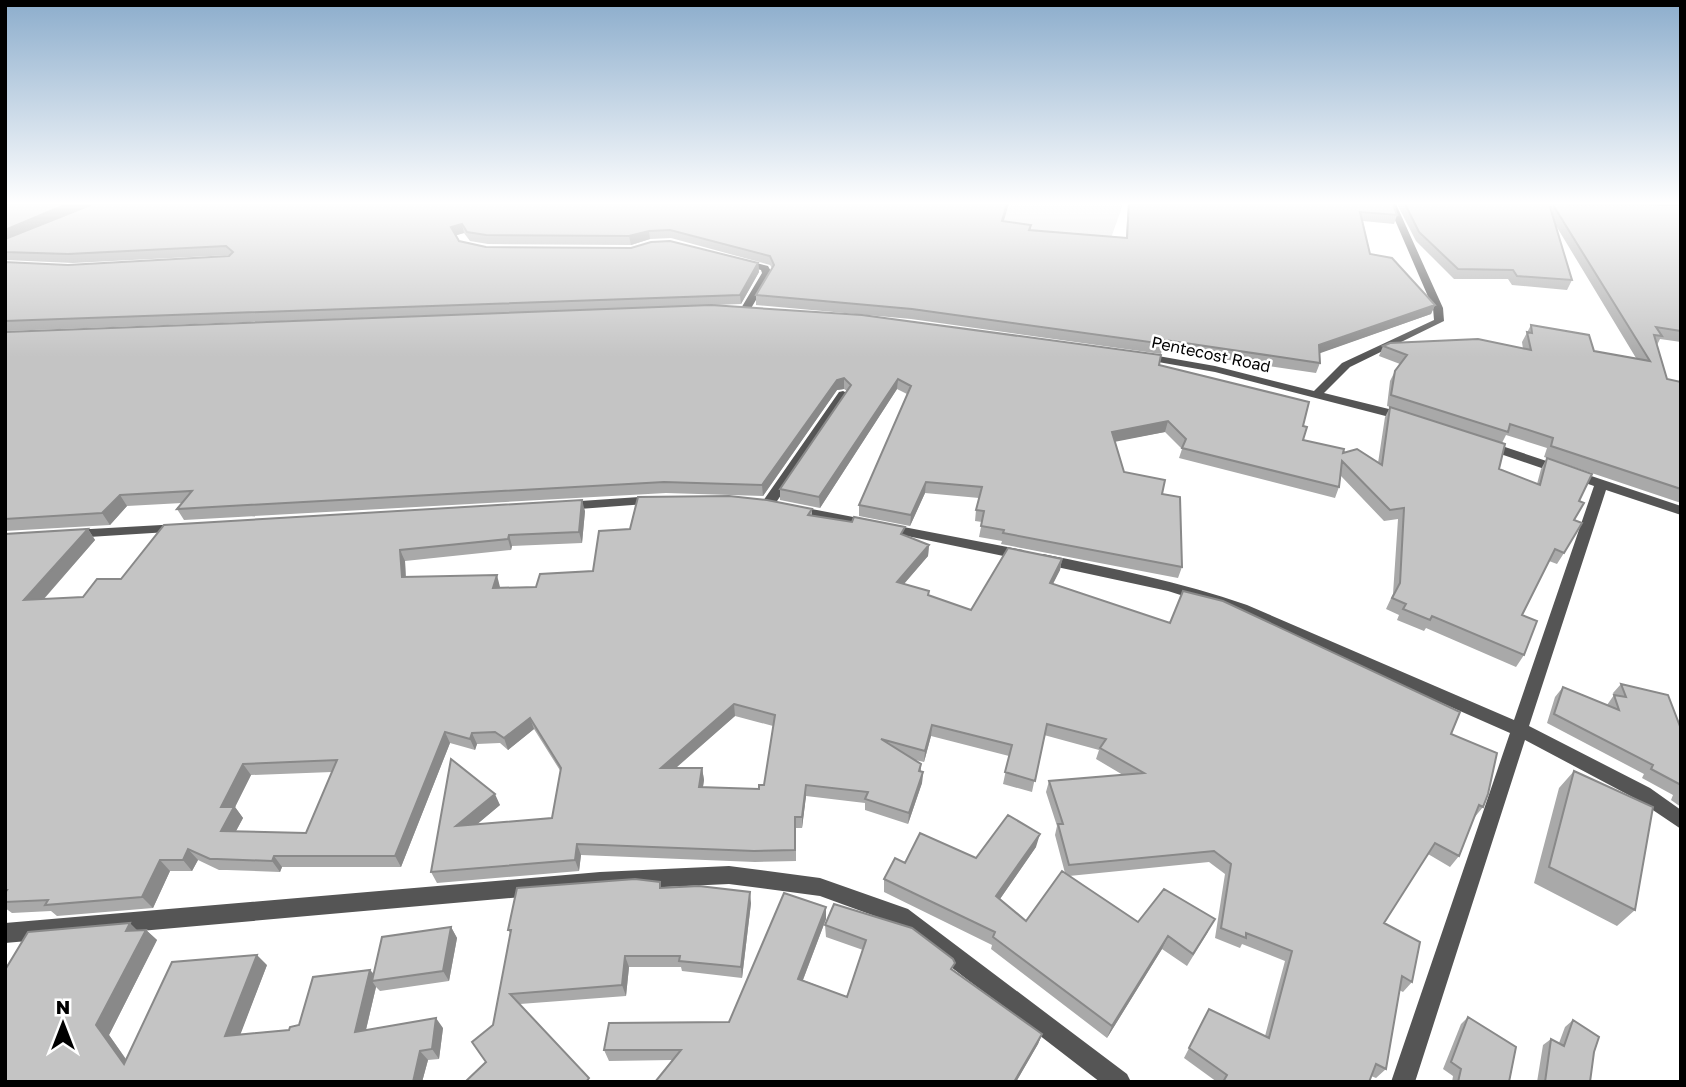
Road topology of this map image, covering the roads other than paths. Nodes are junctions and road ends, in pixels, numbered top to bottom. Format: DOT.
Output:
graph roads {
  1 [pos="1414,255"];
  2 [pos="725,258"];
  3 [pos="745,310"];
  4 [pos="1129,353"];
  5 [pos="1318,393"];
  6 [pos="843,394"];
  7 [pos="1420,422"];
  8 [pos="1470,439"];
  9 [pos="1601,484"];
  10 [pos="666,500"];
  11 [pos="556,506"];
  12 [pos="1681,511"];
  13 [pos="198,527"];
  14 [pos="60,535"];
  15 [pos="1519,729"];
  16 [pos="1681,821"];
  17 [pos="5,933"];
  18 [pos="1119,1082"];
  19 [pos="1403,1082"];
  1 -- 5 [label="street"];
  2 -- 3 [label="street"];
  4 -- 5 [label="street, Pentecost Road"];
  5 -- 7 [label="street, Pentecost Road"];
  6 -- 15 [label="street"];
  8 -- 9 [label="street"];
  9 -- 12 [label="street"];
  9 -- 15 [label="street"];
  10 -- 11 [label="street"];
  13 -- 14 [label="street"];
  15 -- 16 [label="street"];
  15 -- 19 [label="street"];
  17 -- 18 [label="street"];
}
